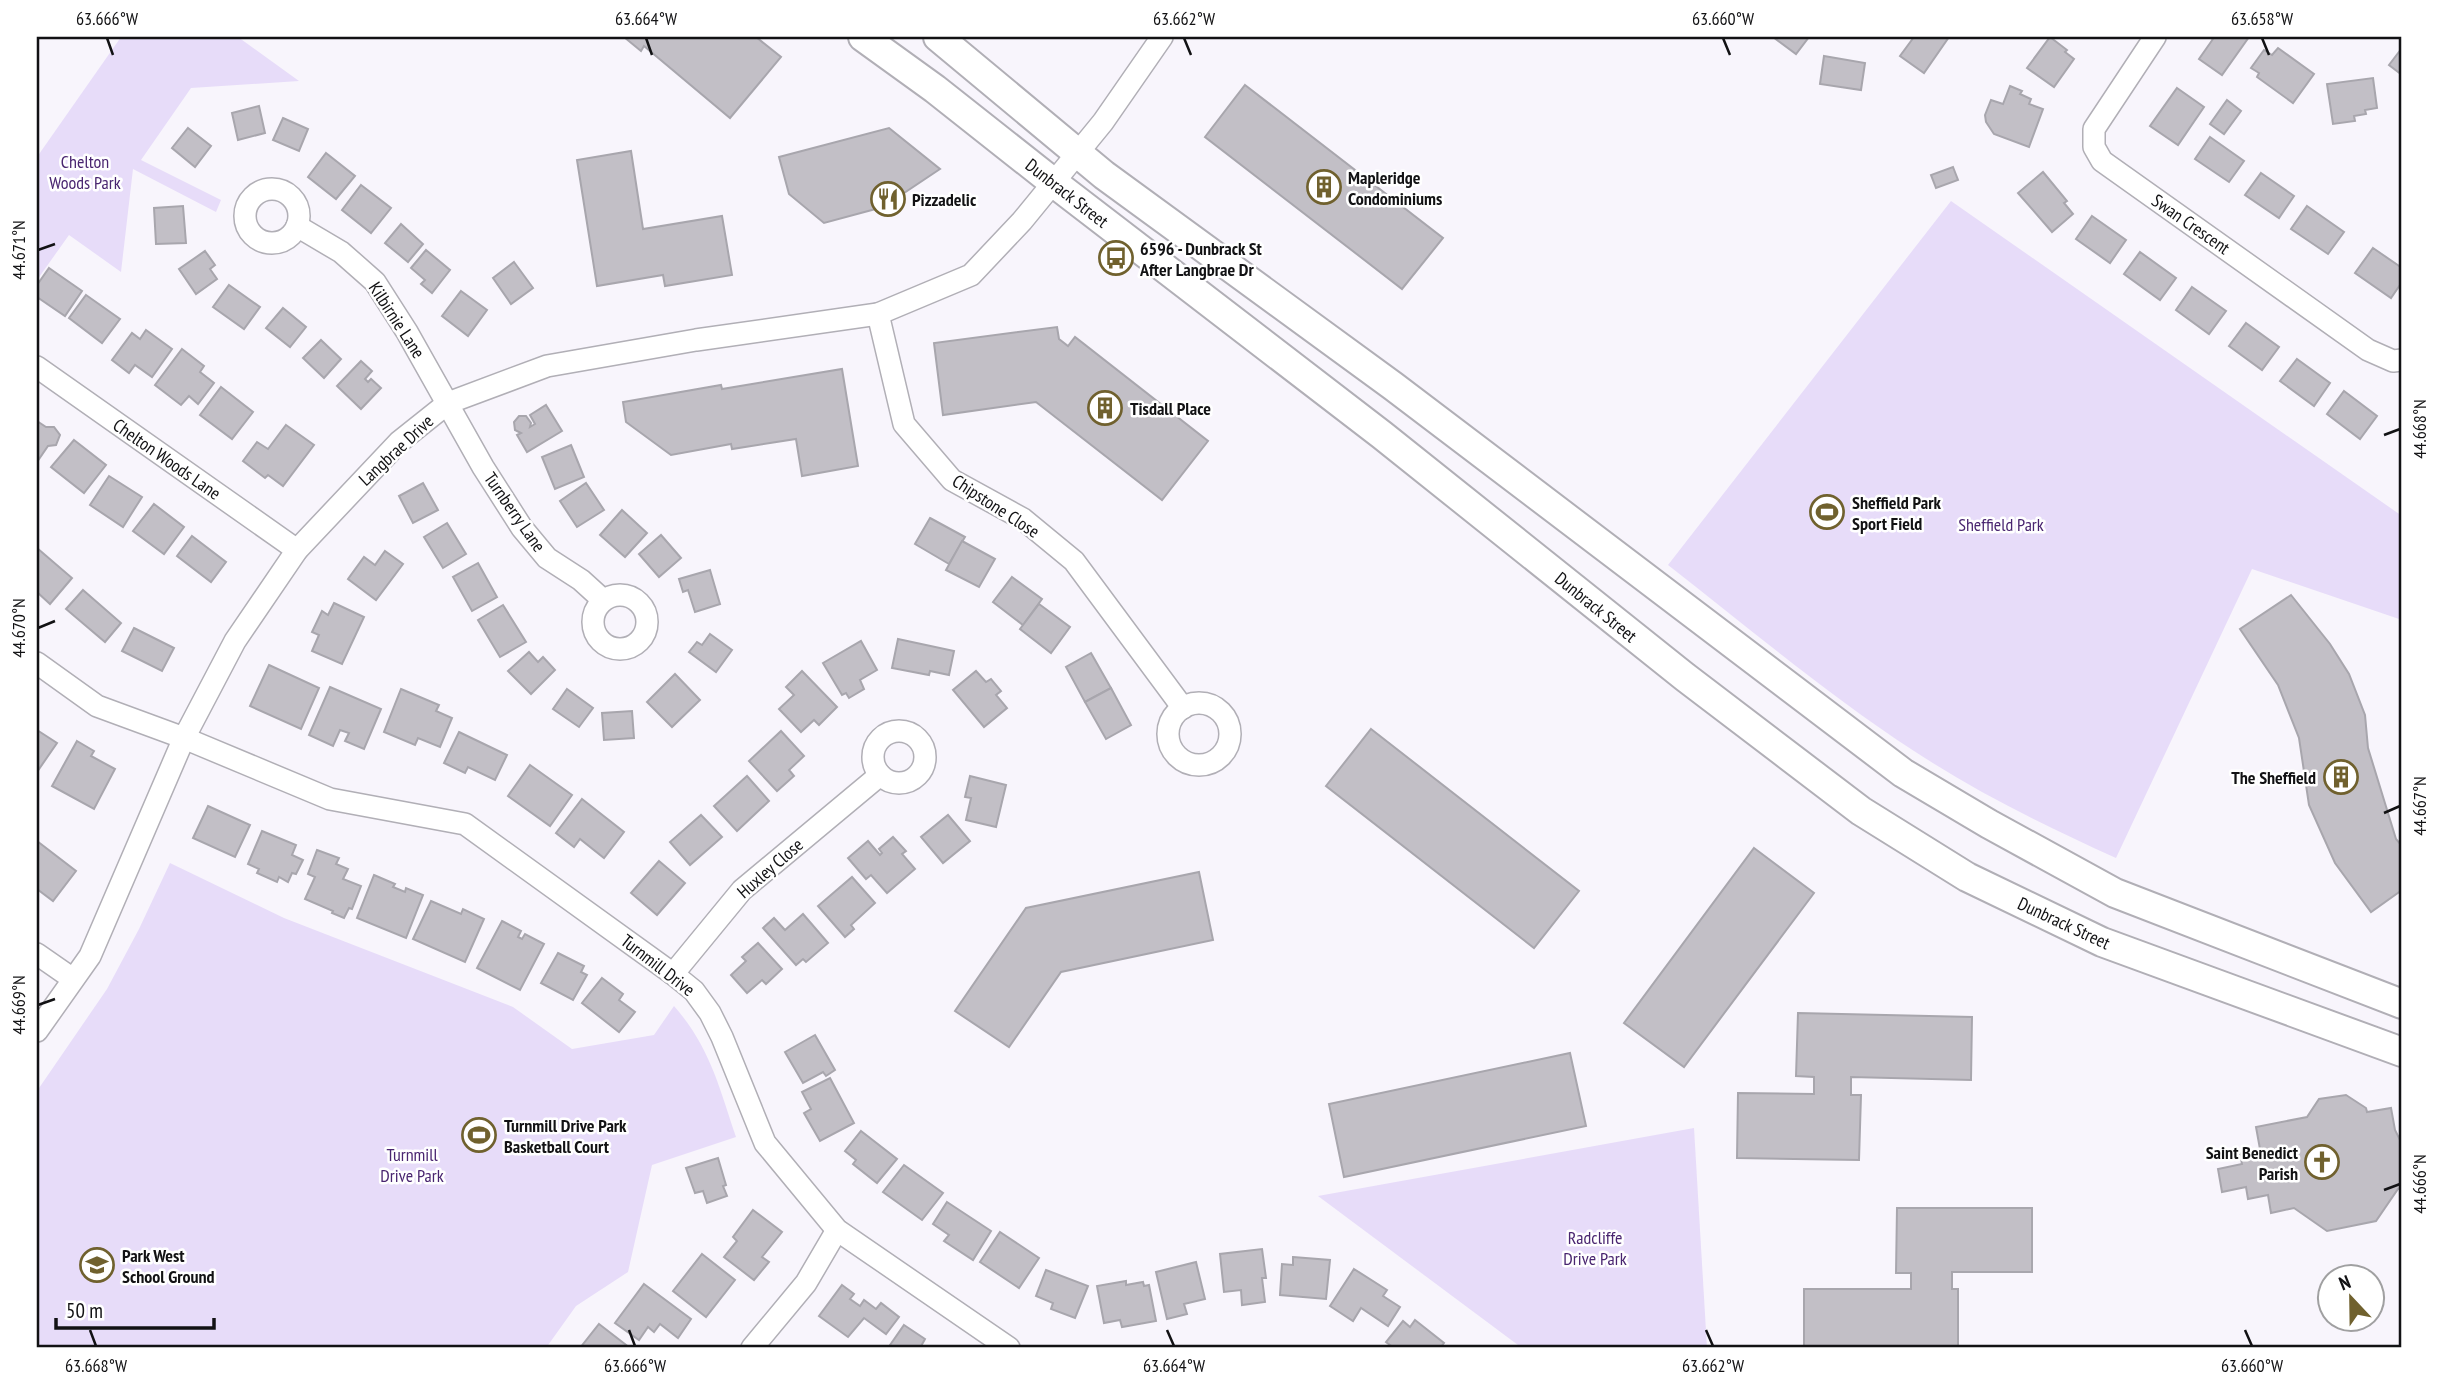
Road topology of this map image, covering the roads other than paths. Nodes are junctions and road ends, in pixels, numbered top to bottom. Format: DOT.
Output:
graph roads {
  1 [pos="863,37"];
  2 [pos="938,37"];
  3 [pos="1162,37"];
  4 [pos="2155,37"];
  5 [pos="1077,154"];
  6 [pos="1054,183"];
  7 [pos="297,226"];
  8 [pos="878,314"];
  9 [pos="2402,360"];
  10 [pos="37,367"];
  11 [pos="448,403"];
  12 [pos="297,550"];
  13 [pos="603,600"];
  14 [pos="37,663"];
  15 [pos="1183,708"];
  16 [pos="184,738"];
  17 [pos="880,775"];
  18 [pos="37,954"];
  19 [pos="673,974"];
  20 [pos="73,979"];
  21 [pos="2402,1004"];
  22 [pos="37,1031"];
  23 [pos="2402,1052"];
  24 [pos="838,1230"];
  25 [pos="752,1348"];
  26 [pos="1009,1348"];
  1 -- 6 [label="main road, Dunbrack Street"];
  2 -- 5 [label="main road, Dunbrack Street"];
  3 -- 5 [label="street, Langbrae Drive"];
  4 -- 9 [label="street, Swan Crescent"];
  5 -- 6 [label="street, Langbrae Drive"];
  5 -- 21 [label="main road, Dunbrack Street"];
  6 -- 8 [label="street, Langbrae Drive"];
  6 -- 23 [label="main road, Dunbrack Street"];
  7 -- 11 [label="street, Kilbirnie Lane"];
  8 -- 11 [label="street, Langbrae Drive"];
  8 -- 15 [label="street, Chipstone Close"];
  10 -- 12 [label="street, Chelton Woods Lane"];
  11 -- 12 [label="street, Langbrae Drive"];
  11 -- 13 [label="street, Turnberry Lane"];
  12 -- 16 [label="street, Langbrae Drive"];
  14 -- 16 [label="street, Turnmill Drive"];
  16 -- 19 [label="street, Turnmill Drive"];
  16 -- 20 [label="street, Langbrae Drive"];
  17 -- 19 [label="street, Huxley Close"];
  18 -- 20 [label="street"];
  19 -- 24 [label="street, Turnmill Drive"];
  20 -- 22 [label="street, Langbrae Drive"];
  24 -- 25 [label="street"];
  24 -- 26 [label="street, Turnmill Drive"];
}
